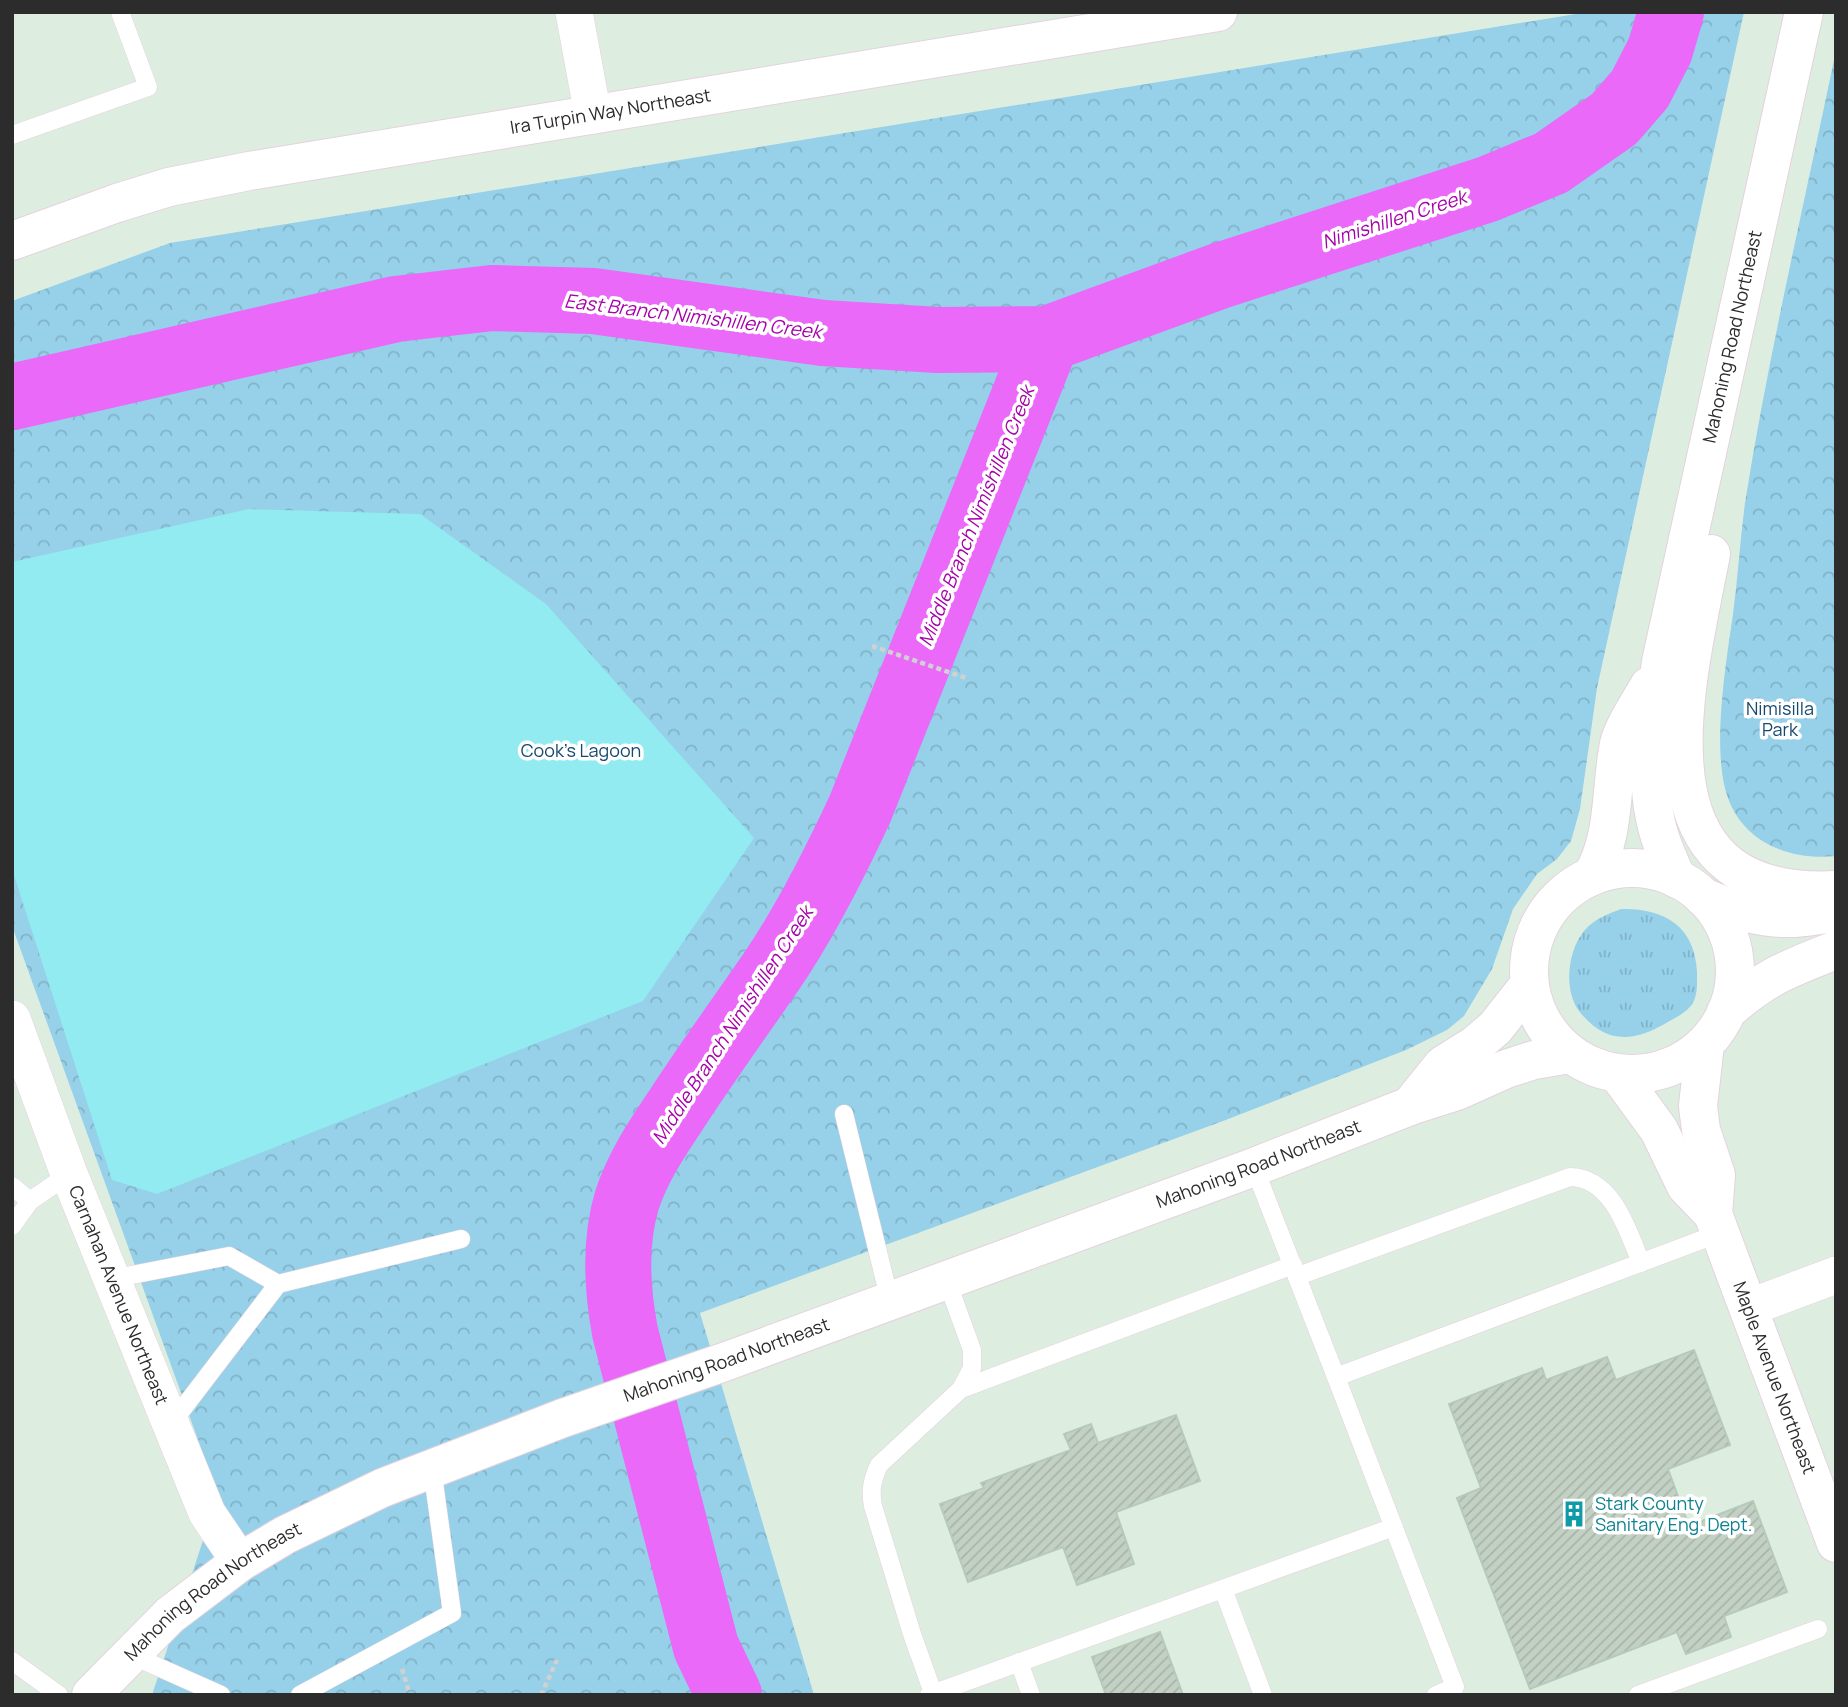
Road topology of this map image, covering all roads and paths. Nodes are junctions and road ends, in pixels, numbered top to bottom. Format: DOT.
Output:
graph roads {
  1 [pos="120,12"];
  2 [pos="574,12"];
  3 [pos="1218,12"];
  4 [pos="1804,12"];
  5 [pos="593,115"];
  6 [pos="12,135"];
  7 [pos="12,241"];
  8 [pos="1702,477"];
  9 [pos="872,646"];
  10 [pos="1661,662"];
  11 [pos="965,678"];
  12 [pos="1592,876"];
  13 [pos="1690,888"];
  14 [pos="1836,890"];
  15 [pos="1836,913"];
  16 [pos="1836,950"];
  17 [pos="1529,985"];
  18 [pos="1727,1012"];
  19 [pos="12,1019"];
  20 [pos="1705,1044"];
  21 [pos="1570,1054"];
  22 [pos="1618,1073"];
  23 [pos="1410,1106"];
  24 [pos="844,1114"];
  25 [pos="1254,1167"];
  26 [pos="69,1174"];
  27 [pos="12,1186"];
  28 [pos="30,1201"];
  29 [pos="1716,1223"];
  30 [pos="12,1226"];
  31 [pos="461,1239"];
  32 [pos="1641,1263"];
  33 [pos="1296,1271"];
  34 [pos="1836,1275"];
  35 [pos="111,1279"];
  36 [pos="947,1281"];
  37 [pos="278,1284"];
  38 [pos="890,1301"];
  39 [pos="1748,1308"];
  40 [pos="1336,1377"];
  41 [pos="961,1389"];
  42 [pos="171,1424"];
  43 [pos="432,1468"];
  44 [pos="1394,1527"];
  45 [pos="1836,1543"];
  46 [pos="240,1562"];
  47 [pos="1223,1589"];
  48 [pos="1818,1629"];
  49 [pos="129,1654"];
  50 [pos="557,1660"];
  51 [pos="12,1661"];
  52 [pos="1019,1662"];
  53 [pos="1457,1691"];
  54 [pos="931,1694"];
  55 [pos="60,1695"];
  56 [pos="90,1695"];
  57 [pos="221,1695"];
  58 [pos="300,1695"];
  59 [pos="541,1695"];
  60 [pos="1031,1695"];
  61 [pos="1263,1695"];
  62 [pos="1436,1695"];
  63 [pos="1638,1695"];
  1 -- 6 [label="lane"];
  2 -- 5 [label="street"];
  3 -- 5 [label="main road, Ira Turpin Way Northeast"];
  4 -- 8 [label="main road, Mahoning Road Northeast"];
  5 -- 7 [label="main road, Ira Turpin Way Northeast"];
  8 -- 10 [label="main road, Mahoning Road Northeast"];
  8 -- 14 [label="main road"];
  9 -- 11 [label="path"];
  10 -- 12 [label="main road, Mahoning Road Northeast"];
  10 -- 13 [label="main road, Mahoning Road Northeast"];
  12 -- 13 [label="main road"];
  12 -- 17 [label="main road"];
  13 -- 15 [label="main road"];
  13 -- 18 [label="main road"];
  16 -- 18 [label="main road"];
  17 -- 21 [label="main road"];
  17 -- 23 [label="main road, Mahoning Road Northeast"];
  18 -- 20 [label="main road"];
  19 -- 26 [label="street, Carnahan Avenue Northeast"];
  20 -- 22 [label="main road"];
  20 -- 29 [label="main road, Maple Avenue Northeast"];
  21 -- 22 [label="main road"];
  21 -- 23 [label="main road, Mahoning Road Northeast"];
  22 -- 29 [label="main road, Maple Avenue Northeast"];
  23 -- 25 [label="main road, Mahoning Road Northeast"];
  24 -- 38 [label="lane"];
  25 -- 33 [label="lane"];
  25 -- 36 [label="main road, Mahoning Road Northeast"];
  26 -- 28 [label="lane"];
  26 -- 35 [label="street, Carnahan Avenue Northeast"];
  27 -- 28 [label="lane"];
  28 -- 30 [label="lane"];
  29 -- 32 [label="lane"];
  29 -- 39 [label="main road, Maple Avenue Northeast"];
  31 -- 37 [label="lane"];
  32 -- 33 [label="lane"];
  32 -- 40 [label="lane"];
  33 -- 40 [label="lane"];
  33 -- 41 [label="lane"];
  34 -- 39 [label="street"];
  35 -- 37 [label="lane"];
  35 -- 42 [label="street, Carnahan Avenue Northeast"];
  36 -- 38 [label="main road, Mahoning Road Northeast"];
  36 -- 41 [label="lane"];
  37 -- 42 [label="lane"];
  38 -- 43 [label="main road, Mahoning Road Northeast"];
  39 -- 45 [label="main road, Maple Avenue Northeast"];
  40 -- 44 [label="lane"];
  41 -- 54 [label="lane"];
  42 -- 46 [label="street, Carnahan Avenue Northeast"];
  43 -- 46 [label="main road, Mahoning Road Northeast"];
  43 -- 58 [label="lane"];
  44 -- 47 [label="lane"];
  44 -- 53 [label="lane"];
  46 -- 49 [label="main road, Mahoning Road Northeast"];
  47 -- 52 [label="lane"];
  47 -- 61 [label="lane"];
  48 -- 63 [label="lane"];
  49 -- 56 [label="main road, Mahoning Road Northeast"];
  49 -- 57 [label="lane"];
  50 -- 59 [label="path"];
  51 -- 55 [label="lane"];
  52 -- 54 [label="lane"];
  52 -- 60 [label="lane"];
  53 -- 62 [label="lane"];
}
